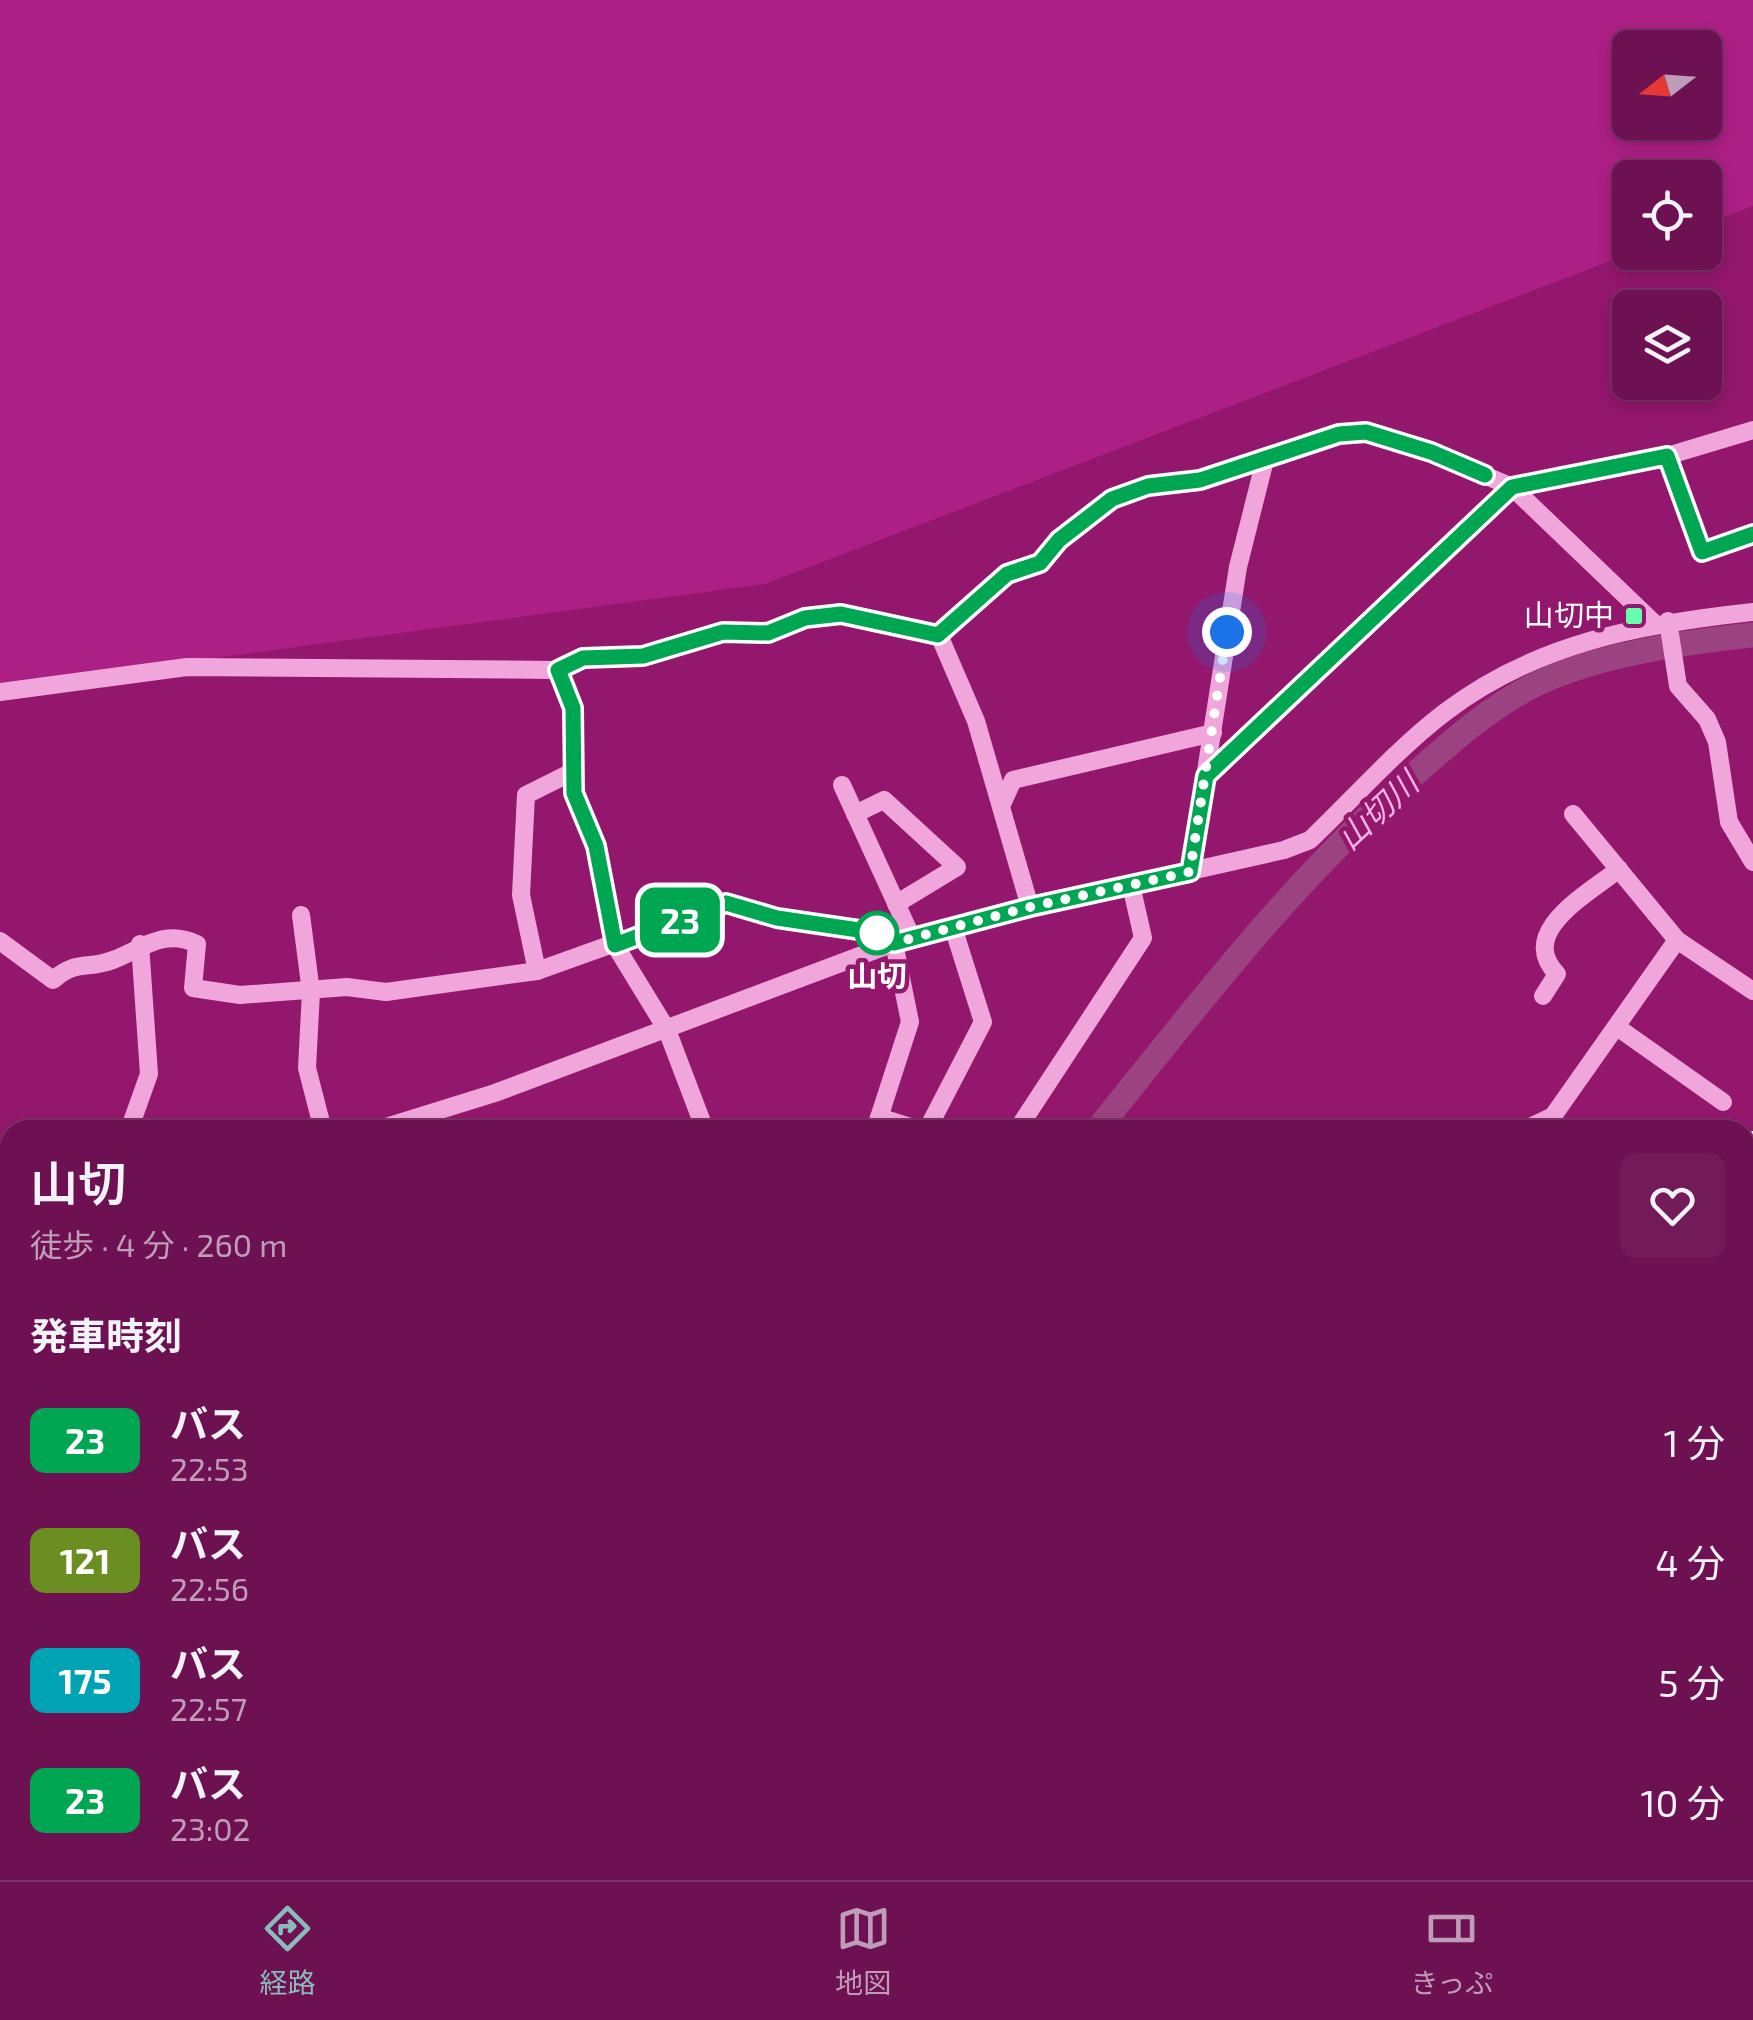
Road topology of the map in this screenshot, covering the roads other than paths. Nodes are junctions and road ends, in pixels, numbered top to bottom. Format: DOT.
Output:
graph roads {
  1 [pos="1753,430"];
  2 [pos="1667,456"];
  3 [pos="1265,460"];
  4 [pos="1512,487"];
  5 [pos="1753,534"];
  6 [pos="1753,612"];
  7 [pos="1663,626"];
  8 [pos="938,635"];
  9 [pos="558,670"];
  10 [pos="0,692"];
  11 [pos="1212,733"];
  12 [pos="572,772"];
  13 [pos="1206,776"];
  14 [pos="842,785"];
  15 [pos="1002,804"];
  16 [pos="855,814"];
  17 [pos="1573,814"];
  18 [pos="1753,862"];
  19 [pos="1618,869"];
  20 [pos="1190,872"];
  21 [pos="1131,885"];
  22 [pos="896,904"];
  23 [pos="1030,907"];
  24 [pos="301,915"];
  25 [pos="954,927"];
  26 [pos="1677,940"];
  27 [pos="903,941"];
  28 [pos="0,942"];
  29 [pos="140,944"];
  30 [pos="615,945"];
  31 [pos="537,971"];
  32 [pos="1753,990"];
  33 [pos="311,992"];
  34 [pos="1543,996"];
  35 [pos="1617,1027"];
  36 [pos="667,1030"];
  37 [pos="1723,1102"];
  38 [pos="133,1120"];
  39 [pos="320,1120"];
  40 [pos="408,1120"];
  41 [pos="702,1120"];
  42 [pos="878,1120"];
  43 [pos="929,1120"];
  44 [pos="1023,1120"];
  45 [pos="1544,1120"];
  1 -- 2 [label="street"];
  2 -- 4 [label="street"];
  2 -- 5 [label="street"];
  3 -- 4 [label="street"];
  3 -- 8 [label="street"];
  3 -- 11 [label="street"];
  4 -- 7 [label="street"];
  4 -- 13 [label="street"];
  6 -- 7 [label="street"];
  7 -- 18 [label="street"];
  7 -- 20 [label="street"];
  8 -- 9 [label="street"];
  8 -- 15 [label="street"];
  9 -- 10 [label="street"];
  9 -- 12 [label="street"];
  11 -- 13 [label="street"];
  11 -- 15 [label="street"];
  12 -- 30 [label="street"];
  12 -- 31 [label="street"];
  13 -- 20 [label="street"];
  14 -- 16 [label="street"];
  15 -- 23 [label="street"];
  16 -- 22 [label="street"];
  16 -- 22 [label="street"];
  17 -- 19 [label="street"];
  19 -- 26 [label="street"];
  19 -- 34 [label="street"];
  20 -- 21 [label="street"];
  21 -- 23 [label="street"];
  21 -- 44 [label="street"];
  22 -- 27 [label="street"];
  23 -- 25 [label="street"];
  24 -- 33 [label="street"];
  25 -- 27 [label="street"];
  25 -- 43 [label="street"];
  26 -- 32 [label="street"];
  26 -- 35 [label="street"];
  27 -- 30 [label="street"];
  27 -- 36 [label="street"];
  27 -- 42 [label="street"];
  28 -- 29 [label="street"];
  29 -- 33 [label="street"];
  29 -- 38 [label="street"];
  30 -- 31 [label="street"];
  30 -- 36 [label="street"];
  31 -- 33 [label="street"];
  33 -- 39 [label="street"];
  35 -- 37 [label="street"];
  35 -- 45 [label="street"];
  36 -- 40 [label="street"];
  36 -- 41 [label="street"];
}
